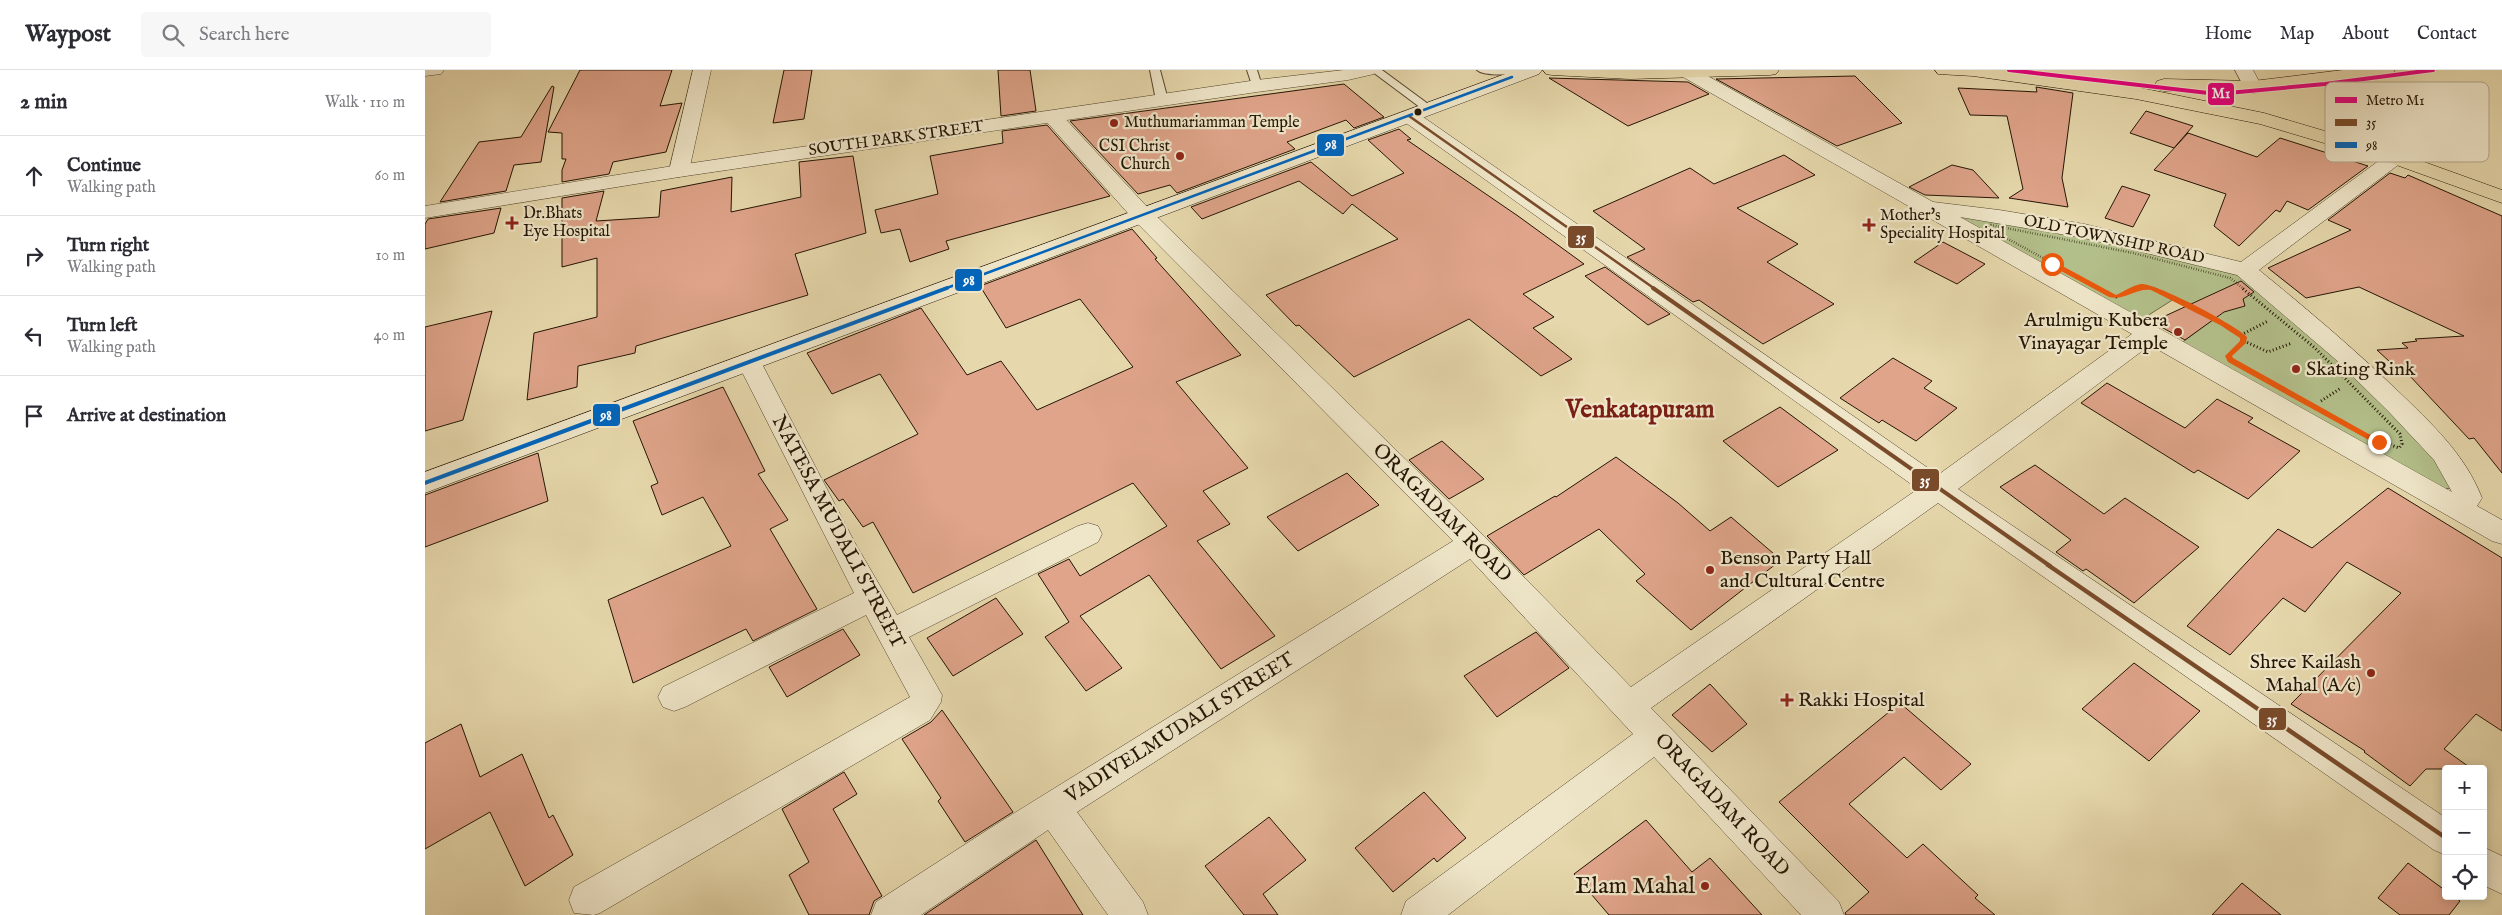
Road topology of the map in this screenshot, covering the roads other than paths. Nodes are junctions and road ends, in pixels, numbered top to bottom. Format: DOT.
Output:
graph roads {
  1 [pos="435,70"];
  2 [pos="702,70"];
  3 [pos="1155,70"];
  4 [pos="1367,70"];
  5 [pos="1375,70"];
  6 [pos="1481,70"];
  7 [pos="1515,70"];
  8 [pos="1533,70"];
  9 [pos="1552,70"];
  10 [pos="1770,70"];
  11 [pos="1944,70"];
  12 [pos="2033,70"];
  13 [pos="2244,70"];
  14 [pos="2386,70"];
  15 [pos="425,71"];
  16 [pos="1689,73"];
  17 [pos="1254,78"];
  18 [pos="2253,87"];
  19 [pos="1162,100"];
  20 [pos="1419,112"];
  21 [pos="1052,116"];
  22 [pos="2280,124"];
  23 [pos="2325,137"];
  24 [pos="2390,162"];
  25 [pos="2406,162"];
  26 [pos="679,171"];
  27 [pos="2502,197"];
  28 [pos="1923,206"];
  29 [pos="425,212"];
  30 [pos="1142,215"];
  31 [pos="2245,270"];
  32 [pos="2149,333"];
  33 [pos="749,362"];
  34 [pos="425,483"];
  35 [pos="1938,489"];
  36 [pos="2461,509"];
  37 [pos="2502,532"];
  38 [pos="1088,534"];
  39 [pos="1473,543"];
  40 [pos="871,598"];
  41 [pos="891,632"];
  42 [pos="674,697"];
  43 [pos="1629,706"];
  44 [pos="1657,736"];
  45 [pos="1053,808"];
  46 [pos="2442,835"];
  47 [pos="2487,867"];
  48 [pos="2502,877"];
  49 [pos="587,900"];
  50 [pos="1419,914"];
  51 [pos="889,915"];
  52 [pos="1130,915"];
  53 [pos="1826,915"];
  1 -- 15 [label="street"];
  2 -- 26 [label="street"];
  3 -- 19 [label="lane"];
  4 -- 17 [label="street, SOUTH PARK STREET"];
  5 -- 20 [label="lane"];
  6 -- 7 [label="lane"];
  8 -- 20 [label="street"];
  9 -- 16 [label="highway"];
  10 -- 16 [label="highway"];
  11 -- 22 [label="highway"];
  12 -- 18 [label="highway"];
  13 -- 18 [label="street"];
  14 -- 18 [label="highway"];
  16 -- 28 [label="street, OLD TOWNSHIP ROAD"];
  17 -- 19 [label="street, SOUTH PARK STREET"];
  18 -- 22 [label="highway"];
  19 -- 21 [label="street, SOUTH PARK STREET"];
  20 -- 30 [label="street"];
  20 -- 35 [label="street"];
  21 -- 26 [label="street, SOUTH PARK STREET"];
  21 -- 30 [label="street, ORAGADAM ROAD"];
  22 -- 23 [label="highway"];
  24 -- 31 [label="street"];
  25 -- 27 [label="highway"];
  26 -- 29 [label="street, SOUTH PARK STREET"];
  28 -- 31 [label="street, OLD TOWNSHIP ROAD"];
  28 -- 32 [label="street, OLD TOWNSHIP ROAD"];
  30 -- 33 [label="street"];
  30 -- 39 [label="street, ORAGADAM ROAD"];
  31 -- 36 [label="street, OLD TOWNSHIP ROAD"];
  32 -- 35 [label="street"];
  32 -- 36 [label="street, OLD TOWNSHIP ROAD"];
  33 -- 34 [label="street"];
  33 -- 40 [label="street, NATESA MUDALI STREET"];
  35 -- 43 [label="street"];
  35 -- 46 [label="street"];
  36 -- 37 [label="street, OLD TOWNSHIP ROAD"];
  38 -- 41 [label="street"];
  39 -- 43 [label="street, ORAGADAM ROAD"];
  39 -- 45 [label="street, VADIVELMUDALI STREET"];
  40 -- 41 [label="street, NATESA MUDALI STREET"];
  40 -- 42 [label="street"];
  41 -- 49 [label="street, NATESA MUDALI STREET"];
  43 -- 44 [label="street, ORAGADAM ROAD"];
  44 -- 50 [label="street"];
  44 -- 53 [label="street, ORAGADAM ROAD"];
  45 -- 51 [label="street, VADIVELMUDALI STREET"];
  45 -- 52 [label="street"];
  47 -- 48 [label="street"];
}
